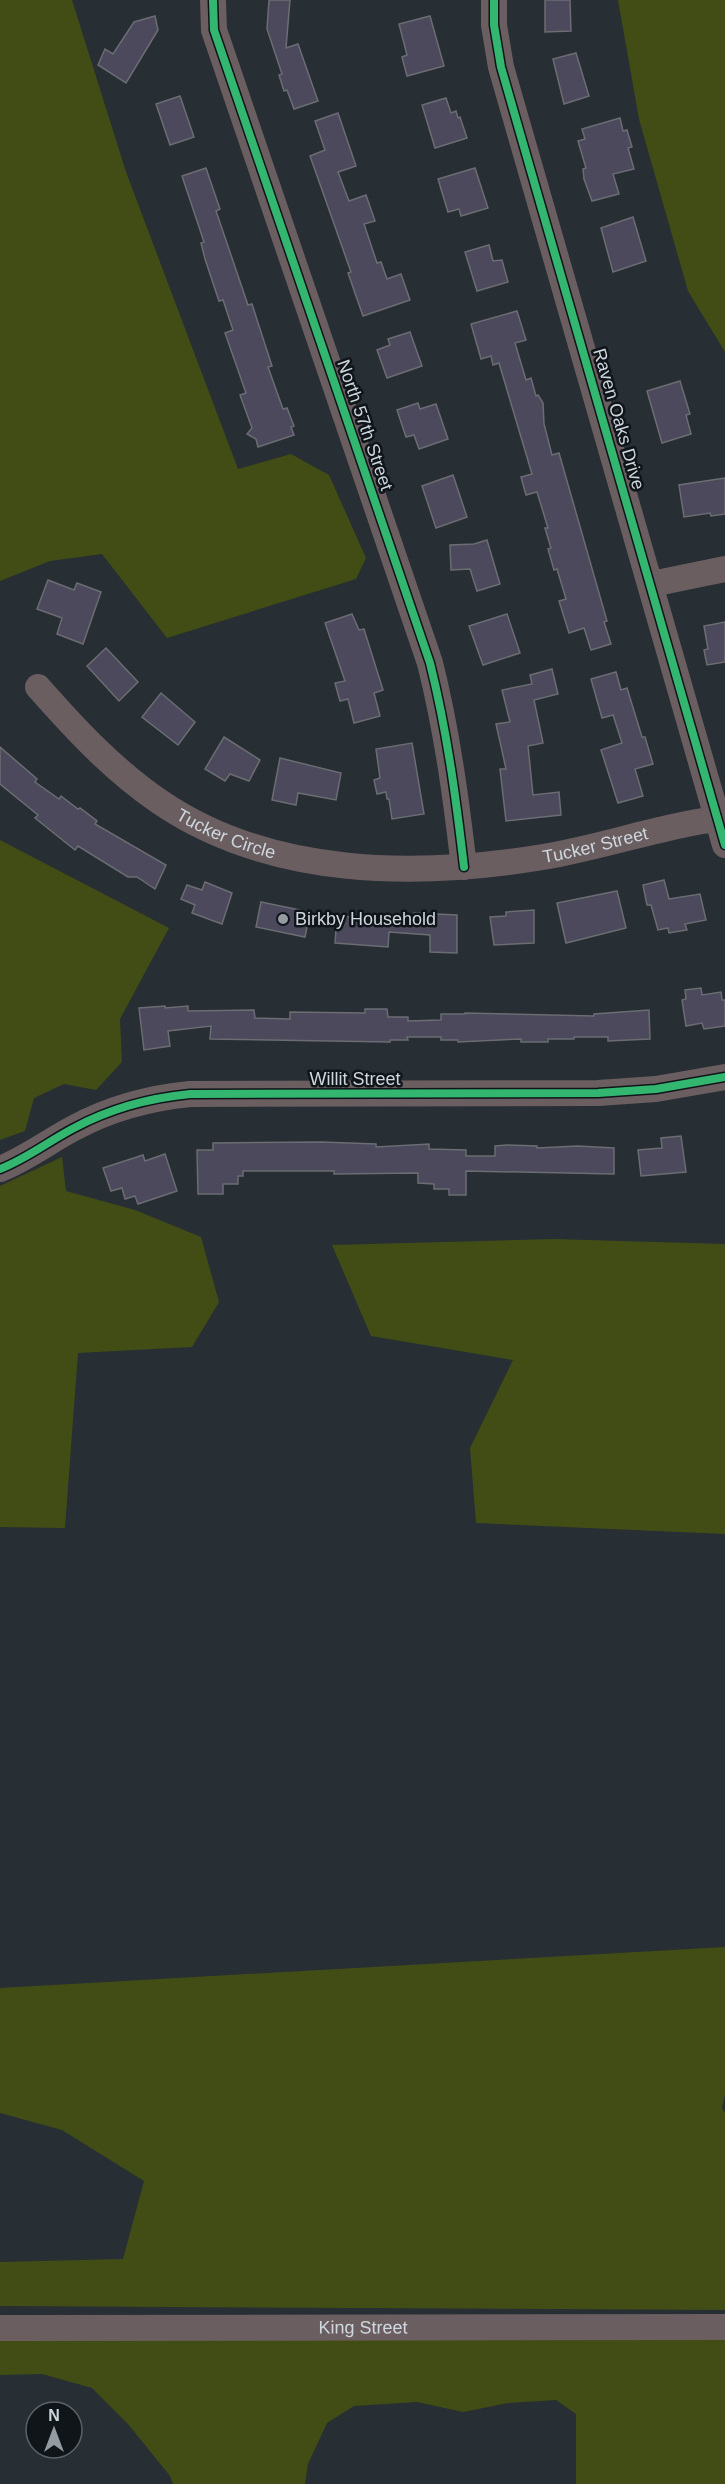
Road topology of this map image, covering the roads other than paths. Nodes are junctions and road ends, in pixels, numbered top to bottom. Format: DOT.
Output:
graph roads {
  1 [pos="213,0"];
  2 [pos="494,0"];
  3 [pos="725,569"];
  4 [pos="652,584"];
  5 [pos="38,687"];
  6 [pos="721,818"];
  7 [pos="725,845"];
  8 [pos="464,867"];
  9 [pos="725,1077"];
  10 [pos="0,1169"];
  11 [pos="725,2327"];
  12 [pos="0,2328"];
  1 -- 8 [label="street, North 57th Street"];
  2 -- 4 [label="street, Raven Oaks Drive"];
  3 -- 4 [label="street"];
  4 -- 6 [label="street, Raven Oaks Drive"];
  5 -- 8 [label="street, Tucker Circle"];
  6 -- 7 [label="street, Raven Oaks Drive"];
  6 -- 8 [label="street, Tucker Street"];
  9 -- 10 [label="street, Willit Street"];
  11 -- 12 [label="street, King Street"];
}
